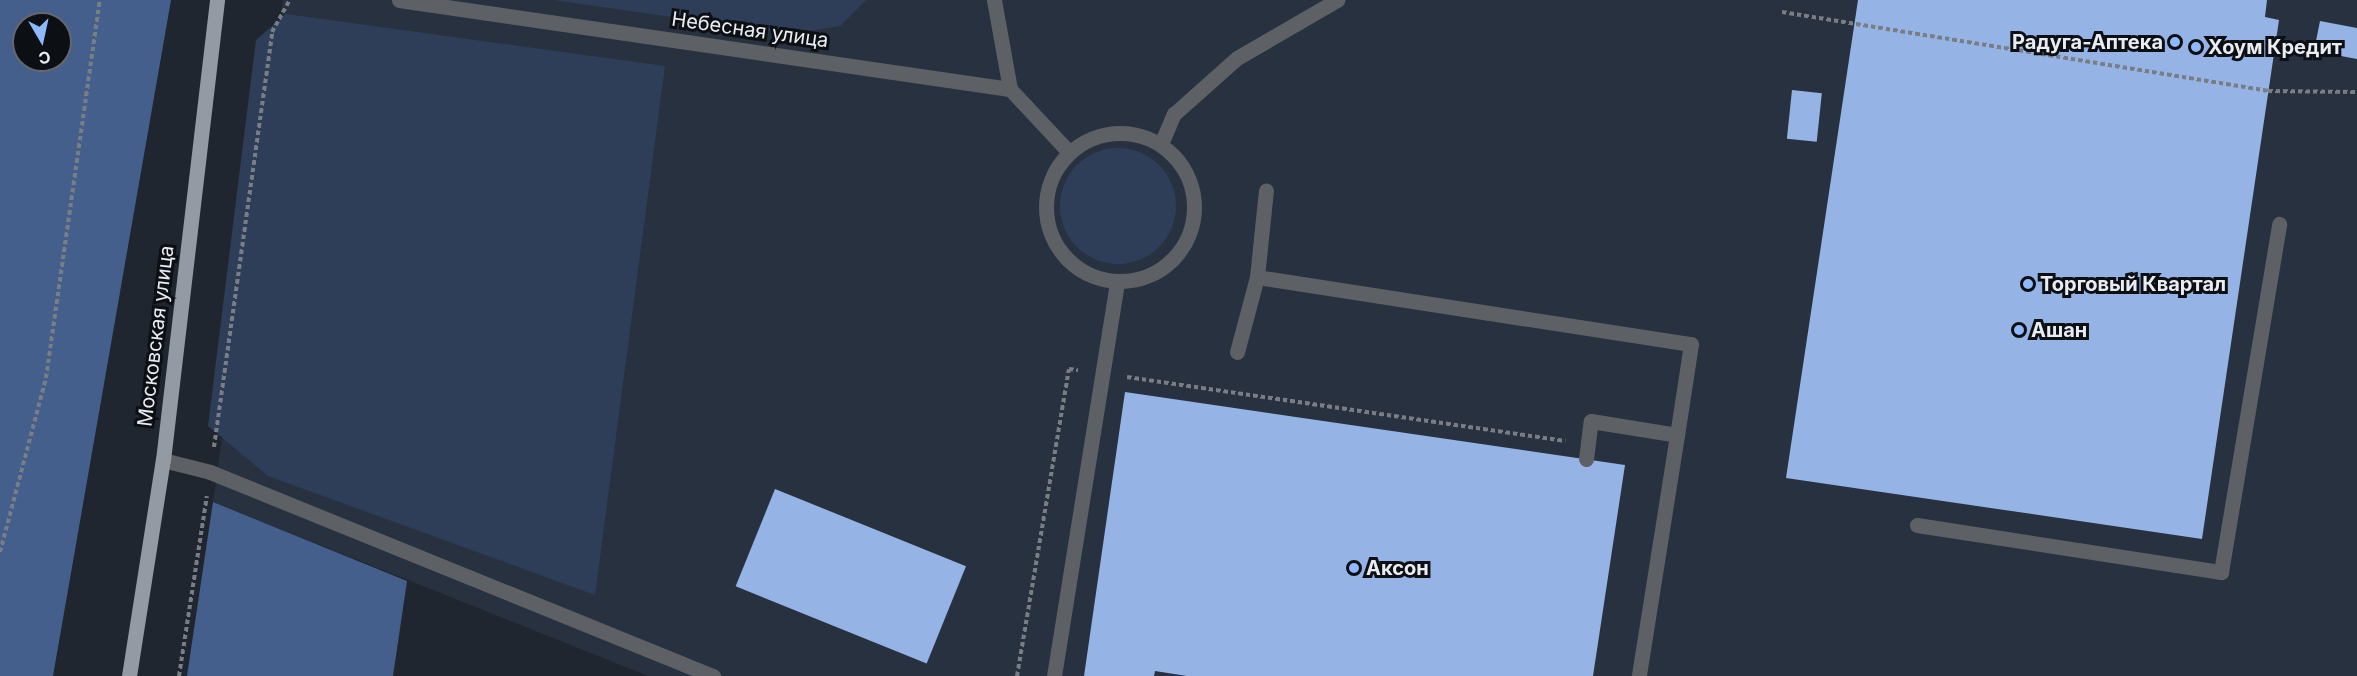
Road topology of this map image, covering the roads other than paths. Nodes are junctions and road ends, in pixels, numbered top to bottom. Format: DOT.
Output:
graph roads {
  1 [pos="218,0"];
  2 [pos="399,0"];
  3 [pos="994,0"];
  4 [pos="1337,0"];
  5 [pos="1010,89"];
  6 [pos="1161,144"];
  7 [pos="1069,152"];
  8 [pos="1266,190"];
  9 [pos="2279,224"];
  10 [pos="1257,276"];
  11 [pos="1117,282"];
  12 [pos="1238,352"];
  13 [pos="1677,435"];
  14 [pos="1587,452"];
  15 [pos="163,460"];
  16 [pos="1917,525"];
  17 [pos="129,676"];
  18 [pos="713,676"];
  19 [pos="1054,676"];
  20 [pos="1640,676"];
  1 -- 15 [label="main road, Московская улица"];
  2 -- 5 [label="street, Небесная улица"];
  3 -- 5 [label="street"];
  4 -- 6 [label="street"];
  5 -- 7 [label="street"];
  6 -- 7 [label="street"];
  6 -- 11 [label="street"];
  7 -- 11 [label="street"];
  8 -- 10 [label="street"];
  9 -- 16 [label="street"];
  10 -- 12 [label="street"];
  10 -- 13 [label="street"];
  11 -- 19 [label="street"];
  13 -- 14 [label="street"];
  13 -- 20 [label="street"];
  15 -- 17 [label="main road, Московская улица"];
  15 -- 18 [label="street"];
}
